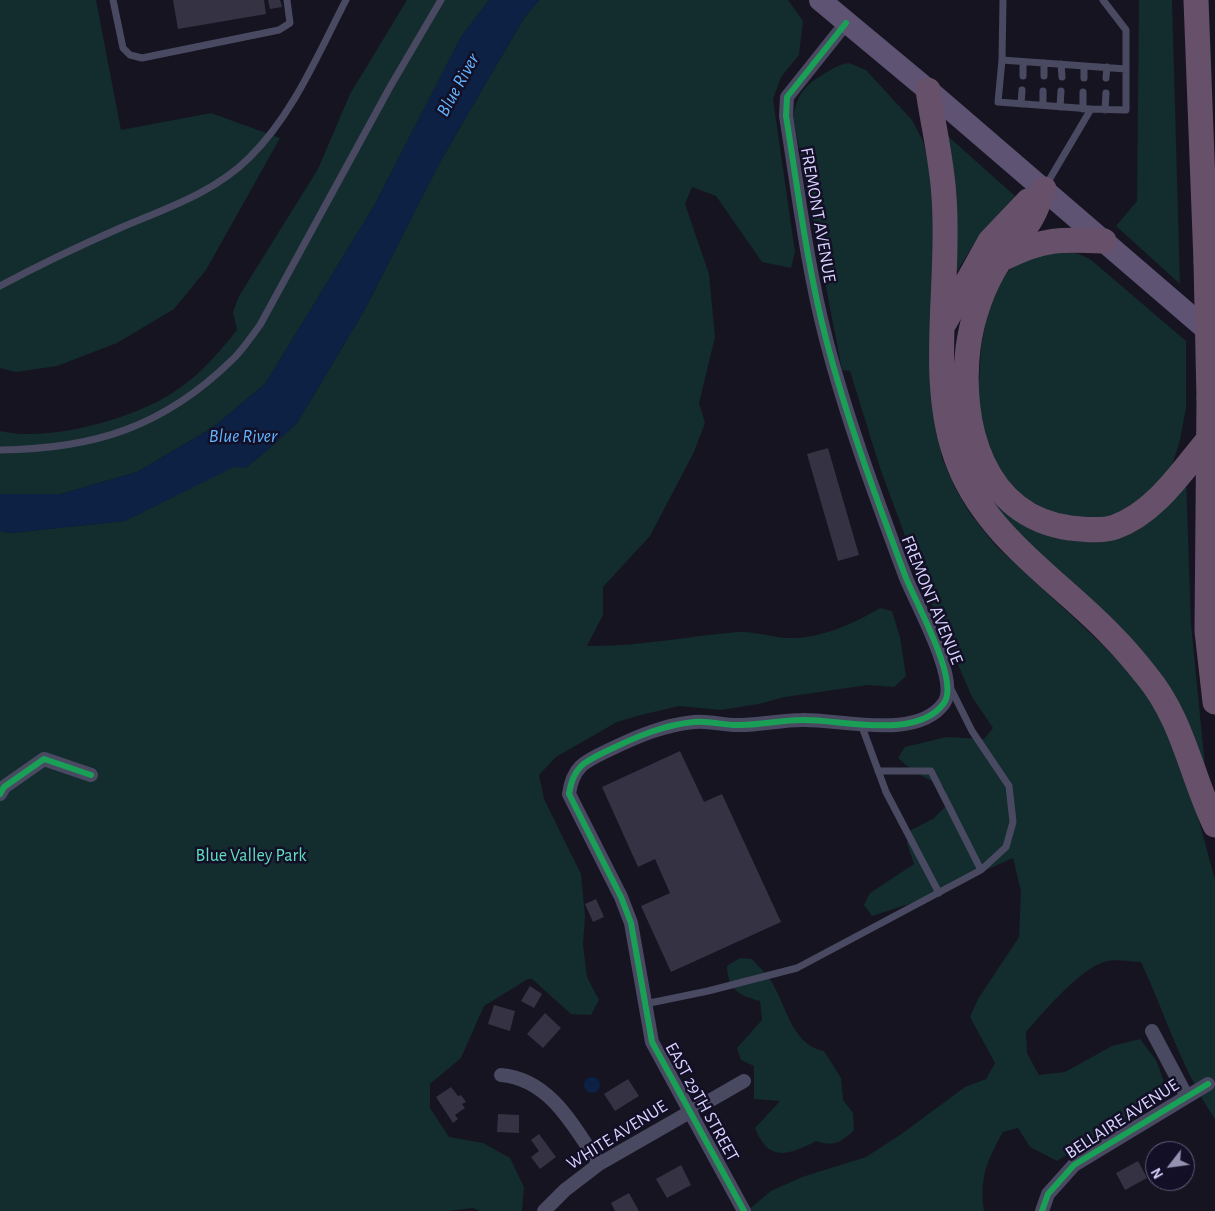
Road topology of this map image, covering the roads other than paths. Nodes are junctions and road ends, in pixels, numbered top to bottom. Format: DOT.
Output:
graph roads {
  1 [pos="113,0"];
  2 [pos="287,0"];
  3 [pos="346,0"];
  4 [pos="441,0"];
  5 [pos="820,0"];
  6 [pos="1003,0"];
  7 [pos="1103,0"];
  8 [pos="1196,0"];
  9 [pos="846,23"];
  10 [pos="1002,60"];
  11 [pos="1023,62"];
  12 [pos="1044,63"];
  13 [pos="1062,64"];
  14 [pos="1084,66"];
  15 [pos="1107,67"];
  16 [pos="1126,68"];
  17 [pos="1023,76"];
  18 [pos="1044,76"];
  19 [pos="1062,77"];
  20 [pos="1084,78"];
  21 [pos="1106,78"];
  22 [pos="928,90"];
  23 [pos="1022,90"];
  24 [pos="1043,91"];
  25 [pos="1061,91"];
  26 [pos="1083,92"];
  27 [pos="1106,93"];
  28 [pos="1021,104"];
  29 [pos="1043,105"];
  30 [pos="1060,107"];
  31 [pos="1082,109"];
  32 [pos="1091,109"];
  33 [pos="1105,110"];
  34 [pos="1044,189"];
  35 [pos="1104,241"];
  36 [pos="1000,260"];
  37 [pos="0,286"];
  38 [pos="943,325"];
  39 [pos="1215,336"];
  40 [pos="1208,440"];
  41 [pos="0,450"];
  42 [pos="949,685"];
  43 [pos="1215,702"];
  44 [pos="861,724"];
  45 [pos="878,771"];
  46 [pos="91,775"];
  47 [pos="2,791"];
  48 [pos="1215,825"];
  49 [pos="981,870"];
  50 [pos="939,893"];
  51 [pos="645,1004"];
  52 [pos="1152,1031"];
  53 [pos="501,1075"];
  54 [pos="744,1081"];
  55 [pos="1208,1084"];
  56 [pos="1186,1095"];
  57 [pos="690,1114"];
  58 [pos="599,1164"];
  59 [pos="544,1211"];
  60 [pos="744,1211"];
  61 [pos="1042,1211"];
  1 -- 2 [label="lane"];
  3 -- 37 [label="lane"];
  4 -- 41 [label="lane"];
  5 -- 9 [label="main road"];
  6 -- 10 [label="lane"];
  7 -- 16 [label="lane"];
  8 -- 40 [label="highway, bridge"];
  9 -- 22 [label="main road"];
  9 -- 42 [label="street, FREMONT AVENUE"];
  10 -- 11 [label="lane"];
  10 -- 28 [label="lane"];
  11 -- 12 [label="lane"];
  11 -- 17 [label="lane"];
  12 -- 13 [label="lane"];
  12 -- 18 [label="lane"];
  13 -- 14 [label="lane"];
  13 -- 19 [label="lane"];
  14 -- 15 [label="lane"];
  14 -- 20 [label="lane"];
  15 -- 16 [label="lane"];
  15 -- 21 [label="lane"];
  16 -- 33 [label="lane"];
  22 -- 34 [label="main road"];
  22 -- 38 [label="highway"];
  23 -- 28 [label="lane"];
  24 -- 29 [label="lane"];
  25 -- 30 [label="lane"];
  26 -- 31 [label="lane"];
  27 -- 33 [label="lane"];
  28 -- 29 [label="lane"];
  29 -- 30 [label="lane"];
  30 -- 31 [label="lane"];
  31 -- 32 [label="lane"];
  32 -- 33 [label="lane"];
  32 -- 34 [label="lane"];
  34 -- 35 [label="main road"];
  34 -- 36 [label="highway"];
  34 -- 38 [label="highway"];
  35 -- 36 [label="highway"];
  35 -- 39 [label="main road"];
  36 -- 40 [label="highway"];
  38 -- 48 [label="highway"];
  40 -- 43 [label="highway"];
  42 -- 44 [label="street, FREMONT AVENUE"];
  42 -- 49 [label="lane"];
  44 -- 45 [label="lane"];
  44 -- 51 [label="street, FREMONT AVENUE"];
  45 -- 49 [label="lane"];
  45 -- 50 [label="lane"];
  46 -- 47 [label="street"];
  49 -- 50 [label="lane"];
  50 -- 51 [label="lane"];
  51 -- 57 [label="street, EAST 29TH STREET"];
  52 -- 56 [label="street"];
  53 -- 58 [label="street"];
  54 -- 57 [label="street, WHITE AVENUE"];
  55 -- 56 [label="street, BELLAIRE AVENUE"];
  56 -- 61 [label="street, BELLAIRE AVENUE"];
  57 -- 58 [label="street, WHITE AVENUE"];
  57 -- 60 [label="street, EAST 29TH STREET"];
  58 -- 59 [label="street, WHITE AVENUE"];
}
